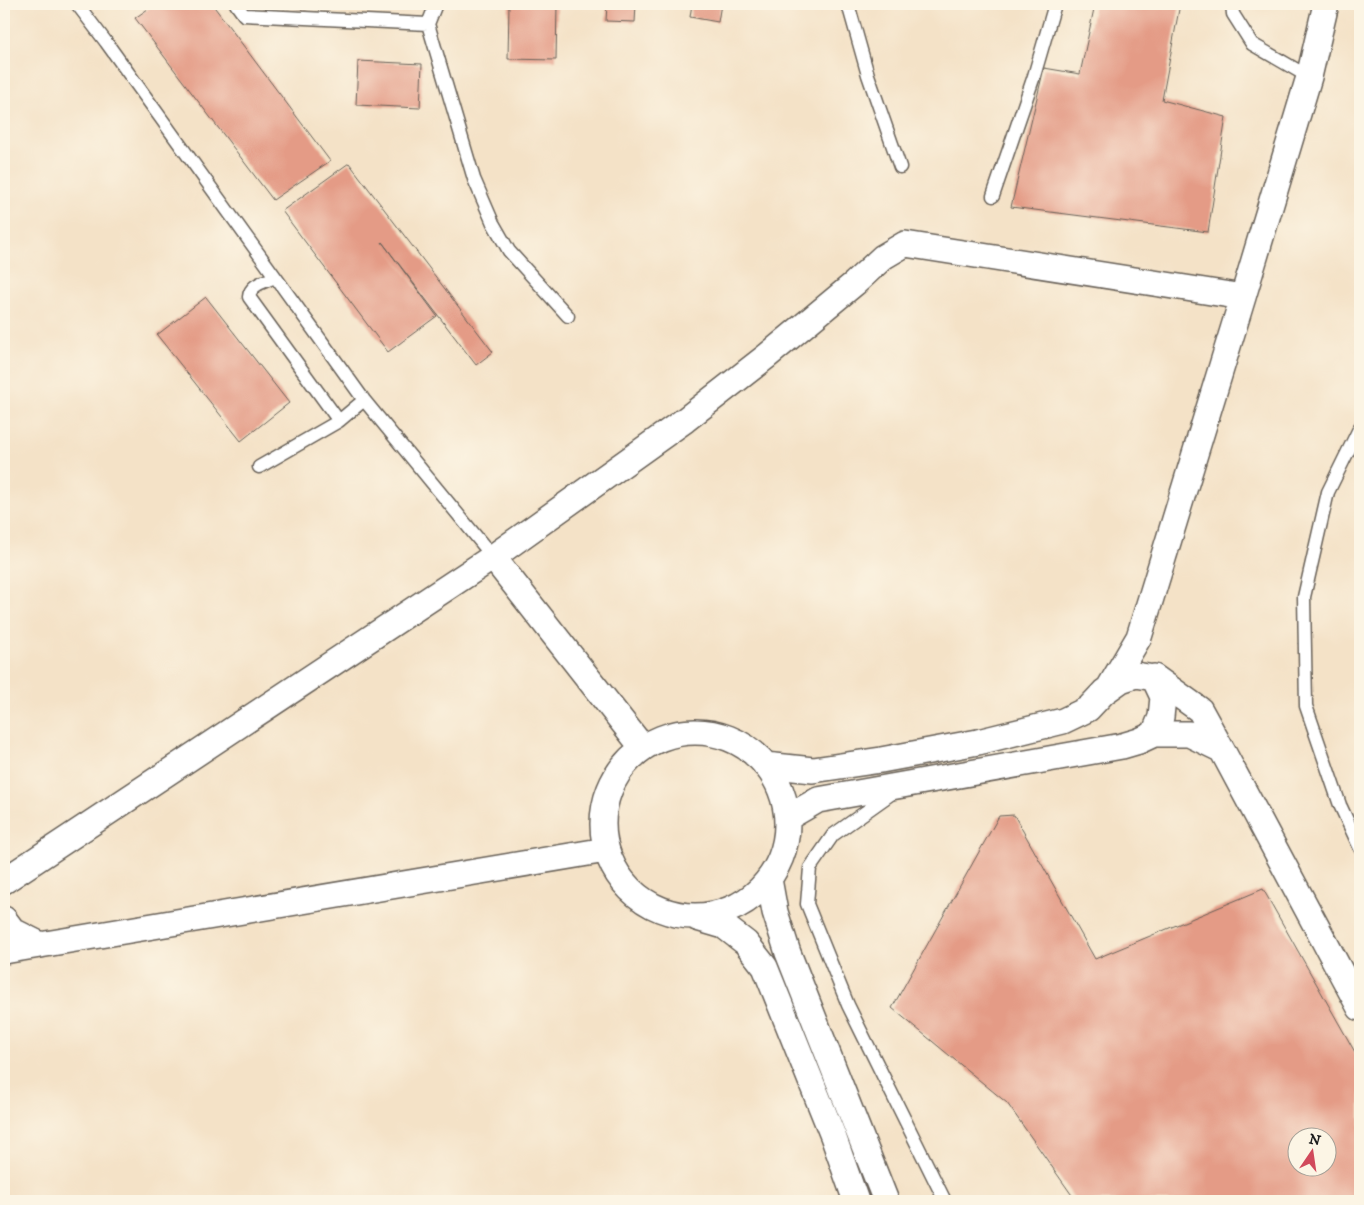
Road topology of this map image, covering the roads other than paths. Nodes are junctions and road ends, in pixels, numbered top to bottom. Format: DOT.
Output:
graph roads {
  1 [pos="76,4"];
  2 [pos="236,4"];
  3 [pos="436,4"];
  4 [pos="848,4"];
  5 [pos="1055,4"];
  6 [pos="1232,4"];
  7 [pos="1326,4"];
  8 [pos="428,24"];
  9 [pos="1308,77"];
  10 [pos="900,167"];
  11 [pos="992,196"];
  12 [pos="275,277"];
  13 [pos="1243,297"];
  14 [pos="568,316"];
  15 [pos="364,400"];
  16 [pos="339,421"];
  17 [pos="1360,427"];
  18 [pos="259,468"];
  19 [pos="493,556"];
  20 [pos="1139,637"];
  21 [pos="1154,678"];
  22 [pos="1109,689"];
  23 [pos="1154,734"];
  24 [pos="642,748"];
  25 [pos="1222,750"];
  26 [pos="765,765"];
  27 [pos="904,785"];
  28 [pos="788,818"];
  29 [pos="1360,848"];
  30 [pos="606,850"];
  31 [pos="770,879"];
  32 [pos="5,885"];
  33 [pos="692,917"];
  34 [pos="4,919"];
  35 [pos="41,945"];
  36 [pos="4,952"];
  37 [pos="1360,1008"];
  38 [pos="856,1201"];
  39 [pos="886,1201"];
  40 [pos="945,1201"];
  1 -- 12 [label="lane"];
  2 -- 8 [label="lane"];
  3 -- 8 [label="lane"];
  4 -- 10 [label="lane"];
  5 -- 11 [label="lane"];
  6 -- 9 [label="lane"];
  7 -- 9 [label="street"];
  8 -- 14 [label="lane"];
  9 -- 13 [label="street"];
  12 -- 15 [label="lane"];
  12 -- 16 [label="lane"];
  13 -- 19 [label="street"];
  13 -- 20 [label="street"];
  15 -- 16 [label="lane"];
  15 -- 19 [label="lane"];
  16 -- 18 [label="lane"];
  17 -- 29 [label="lane"];
  19 -- 24 [label="street"];
  19 -- 32 [label="street"];
  20 -- 21 [label="street"];
  20 -- 22 [label="street"];
  21 -- 22 [label="street"];
  21 -- 23 [label="street"];
  21 -- 25 [label="street"];
  22 -- 26 [label="street"];
  23 -- 25 [label="street"];
  23 -- 27 [label="street"];
  24 -- 26 [label="street"];
  24 -- 30 [label="street"];
  25 -- 37 [label="street"];
  26 -- 28 [label="street"];
  27 -- 28 [label="street"];
  27 -- 40 [label="lane"];
  28 -- 31 [label="street"];
  30 -- 33 [label="street"];
  30 -- 35 [label="street"];
  31 -- 33 [label="street"];
  31 -- 39 [label="street"];
  33 -- 38 [label="street"];
  34 -- 35 [label="street"];
  35 -- 36 [label="street"];
}
